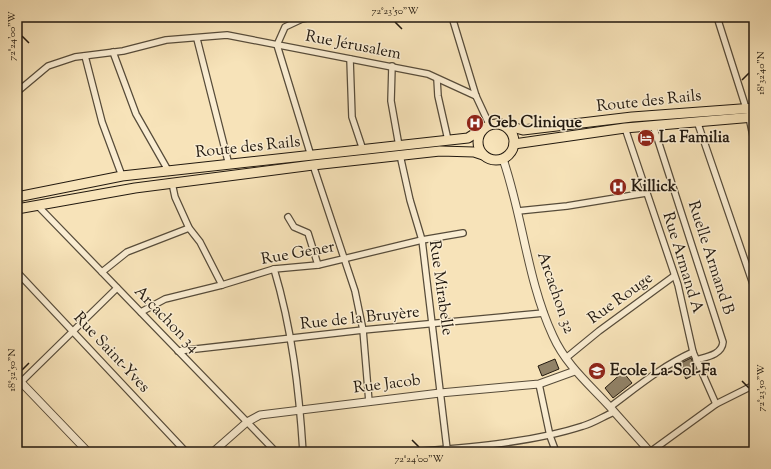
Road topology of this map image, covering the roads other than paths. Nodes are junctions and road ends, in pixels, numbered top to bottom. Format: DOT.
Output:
graph roads {
  1 [pos="312,17"];
  2 [pos="452,17"];
  3 [pos="717,17"];
  4 [pos="197,39"];
  5 [pos="277,46"];
  6 [pos="113,52"];
  7 [pos="84,56"];
  8 [pos="350,59"];
  9 [pos="392,66"];
  10 [pos="437,79"];
  11 [pos="17,92"];
  12 [pos="476,96"];
  13 [pos="751,113"];
  14 [pos="697,121"];
  15 [pos="501,124"];
  16 [pos="653,125"];
  17 [pos="485,127"];
  18 [pos="625,128"];
  19 [pos="448,140"];
  20 [pos="754,141"];
  21 [pos="514,144"];
  22 [pos="363,150"];
  23 [pos="400,151"];
  24 [pos="483,155"];
  25 [pos="502,159"];
  26 [pos="312,160"];
  27 [pos="229,165"];
  28 [pos="168,172"];
  29 [pos="122,176"];
  30 [pos="172,183"];
  31 [pos="646,193"];
  32 [pos="17,197"];
  33 [pos="38,206"];
  34 [pos="17,209"];
  35 [pos="518,211"];
  36 [pos="288,217"];
  37 [pos="189,228"];
  38 [pos="463,233"];
  39 [pos="422,240"];
  40 [pos="343,260"];
  41 [pos="318,265"];
  42 [pos="274,269"];
  43 [pos="17,272"];
  44 [pos="102,272"];
  45 [pos="674,276"];
  46 [pos="222,285"];
  47 [pos="754,287"];
  48 [pos="117,288"];
  49 [pos="141,312"];
  50 [pos="544,314"];
  51 [pos="433,324"];
  52 [pos="363,330"];
  53 [pos="73,332"];
  54 [pos="291,339"];
  55 [pos="178,351"];
  56 [pos="693,352"];
  57 [pos="566,358"];
  58 [pos="696,360"];
  59 [pos="575,371"];
  60 [pos="18,382"];
  61 [pos="539,384"];
  62 [pos="754,385"];
  63 [pos="440,393"];
  64 [pos="369,402"];
  65 [pos="716,404"];
  66 [pos="300,409"];
  67 [pos="612,409"];
  68 [pos="247,422"];
  69 [pos="550,436"];
  70 [pos="447,449"];
  71 [pos="88,452"];
  72 [pos="186,452"];
  73 [pos="213,452"];
  74 [pos="276,452"];
  75 [pos="303,452"];
  76 [pos="408,452"];
  77 [pos="556,452"];
  78 [pos="650,452"];
  1 -- 5 [label="street"];
  2 -- 12 [label="street"];
  3 -- 13 [label="street"];
  4 -- 5 [label="street, Rue Jérusalem"];
  4 -- 6 [label="street, Rue Jérusalem"];
  4 -- 27 [label="street"];
  5 -- 8 [label="street, Rue Jérusalem"];
  5 -- 26 [label="street"];
  6 -- 7 [label="street, Rue Jérusalem"];
  6 -- 28 [label="street"];
  7 -- 11 [label="street, Rue Jérusalem"];
  7 -- 29 [label="street"];
  8 -- 9 [label="street, Rue Jérusalem"];
  8 -- 22 [label="street"];
  9 -- 10 [label="street, Rue Jérusalem"];
  9 -- 23 [label="street, Rue Mirabelle"];
  10 -- 12 [label="street, Rue Jérusalem"];
  10 -- 19 [label="street"];
  12 -- 17 [label="street"];
  13 -- 14 [label="main road, Route des Rails"];
  13 -- 15 [label="main road, Route des Rails"];
  13 -- 20 [label="street"];
  14 -- 16 [label="main road, Route des Rails"];
  14 -- 47 [label="street"];
  15 -- 17 [label="main road"];
  15 -- 21 [label="main road"];
  16 -- 18 [label="main road, Route des Rails"];
  16 -- 58 [label="street, Ruelle Armand B"];
  17 -- 19 [label="main road, Route des Rails"];
  17 -- 24 [label="main road"];
  18 -- 21 [label="main road, Route des Rails"];
  18 -- 31 [label="street, Rue Armand A"];
  19 -- 23 [label="main road, Route des Rails"];
  21 -- 25 [label="main road"];
  22 -- 23 [label="main road, Route des Rails"];
  22 -- 26 [label="main road, Route des Rails"];
  23 -- 24 [label="main road, Route des Rails"];
  23 -- 26 [label="main road, Route des Rails"];
  23 -- 39 [label="street, Rue Mirabelle"];
  24 -- 25 [label="main road"];
  25 -- 35 [label="street, Arcachon 32"];
  26 -- 27 [label="main road, Route des Rails"];
  26 -- 30 [label="main road, Route des Rails"];
  26 -- 40 [label="street"];
  27 -- 28 [label="main road, Route des Rails"];
  28 -- 29 [label="main road, Route des Rails"];
  29 -- 32 [label="main road, Route des Rails"];
  30 -- 33 [label="main road, Route des Rails"];
  30 -- 37 [label="street"];
  31 -- 35 [label="street"];
  31 -- 45 [label="street, Rue Armand A"];
  33 -- 34 [label="main road, Route des Rails"];
  33 -- 44 [label="street, Arcachon 34"];
  35 -- 50 [label="street, Arcachon 32"];
  36 -- 41 [label="street"];
  37 -- 44 [label="street"];
  37 -- 46 [label="street"];
  38 -- 39 [label="street, Rue Gener"];
  39 -- 40 [label="street, Rue Gener"];
  39 -- 51 [label="street, Rue Mirabelle"];
  40 -- 41 [label="street, Rue Gener"];
  40 -- 52 [label="street"];
  41 -- 42 [label="street, Rue Gener"];
  42 -- 46 [label="street, Rue Gener"];
  42 -- 54 [label="street"];
  43 -- 53 [label="street, Rue Saint-Yves"];
  44 -- 48 [label="street, Arcachon 34"];
  45 -- 56 [label="street, Rue Armand A"];
  45 -- 57 [label="street, Rue Rouge"];
  46 -- 49 [label="street, Rue Gener"];
  48 -- 49 [label="street, Arcachon 34"];
  48 -- 53 [label="street"];
  49 -- 55 [label="street, Arcachon 34"];
  50 -- 51 [label="street, Rue de la Bruyère"];
  50 -- 57 [label="street, Arcachon 32"];
  51 -- 52 [label="street, Rue de la Bruyère"];
  51 -- 63 [label="street, Rue Mirabelle"];
  52 -- 54 [label="street, Rue de la Bruyère"];
  52 -- 64 [label="street"];
  53 -- 60 [label="street"];
  53 -- 72 [label="street, Rue Saint-Yves"];
  54 -- 55 [label="street, Rue de la Bruyère"];
  54 -- 66 [label="street"];
  55 -- 68 [label="street, Arcachon 34"];
  56 -- 58 [label="street, Rue Armand A"];
  56 -- 67 [label="street"];
  57 -- 59 [label="street, Arcachon 32"];
  58 -- 65 [label="street, Rue Armand A"];
  59 -- 61 [label="street, Rue Jacob"];
  59 -- 67 [label="street, Arcachon 32"];
  60 -- 71 [label="street"];
  61 -- 63 [label="street, Rue Jacob"];
  61 -- 69 [label="street"];
  62 -- 65 [label="street"];
  63 -- 64 [label="street, Rue Jacob"];
  63 -- 70 [label="street, Rue Mirabelle"];
  64 -- 66 [label="street, Rue Jacob"];
  65 -- 78 [label="street"];
  66 -- 68 [label="street, Rue Jacob"];
  66 -- 75 [label="street"];
  67 -- 69 [label="street"];
  67 -- 78 [label="street, Arcachon 32"];
  68 -- 73 [label="street, Rue Jacob"];
  68 -- 74 [label="street, Arcachon 34"];
  69 -- 70 [label="street"];
  69 -- 77 [label="street"];
  70 -- 76 [label="street"];
}
